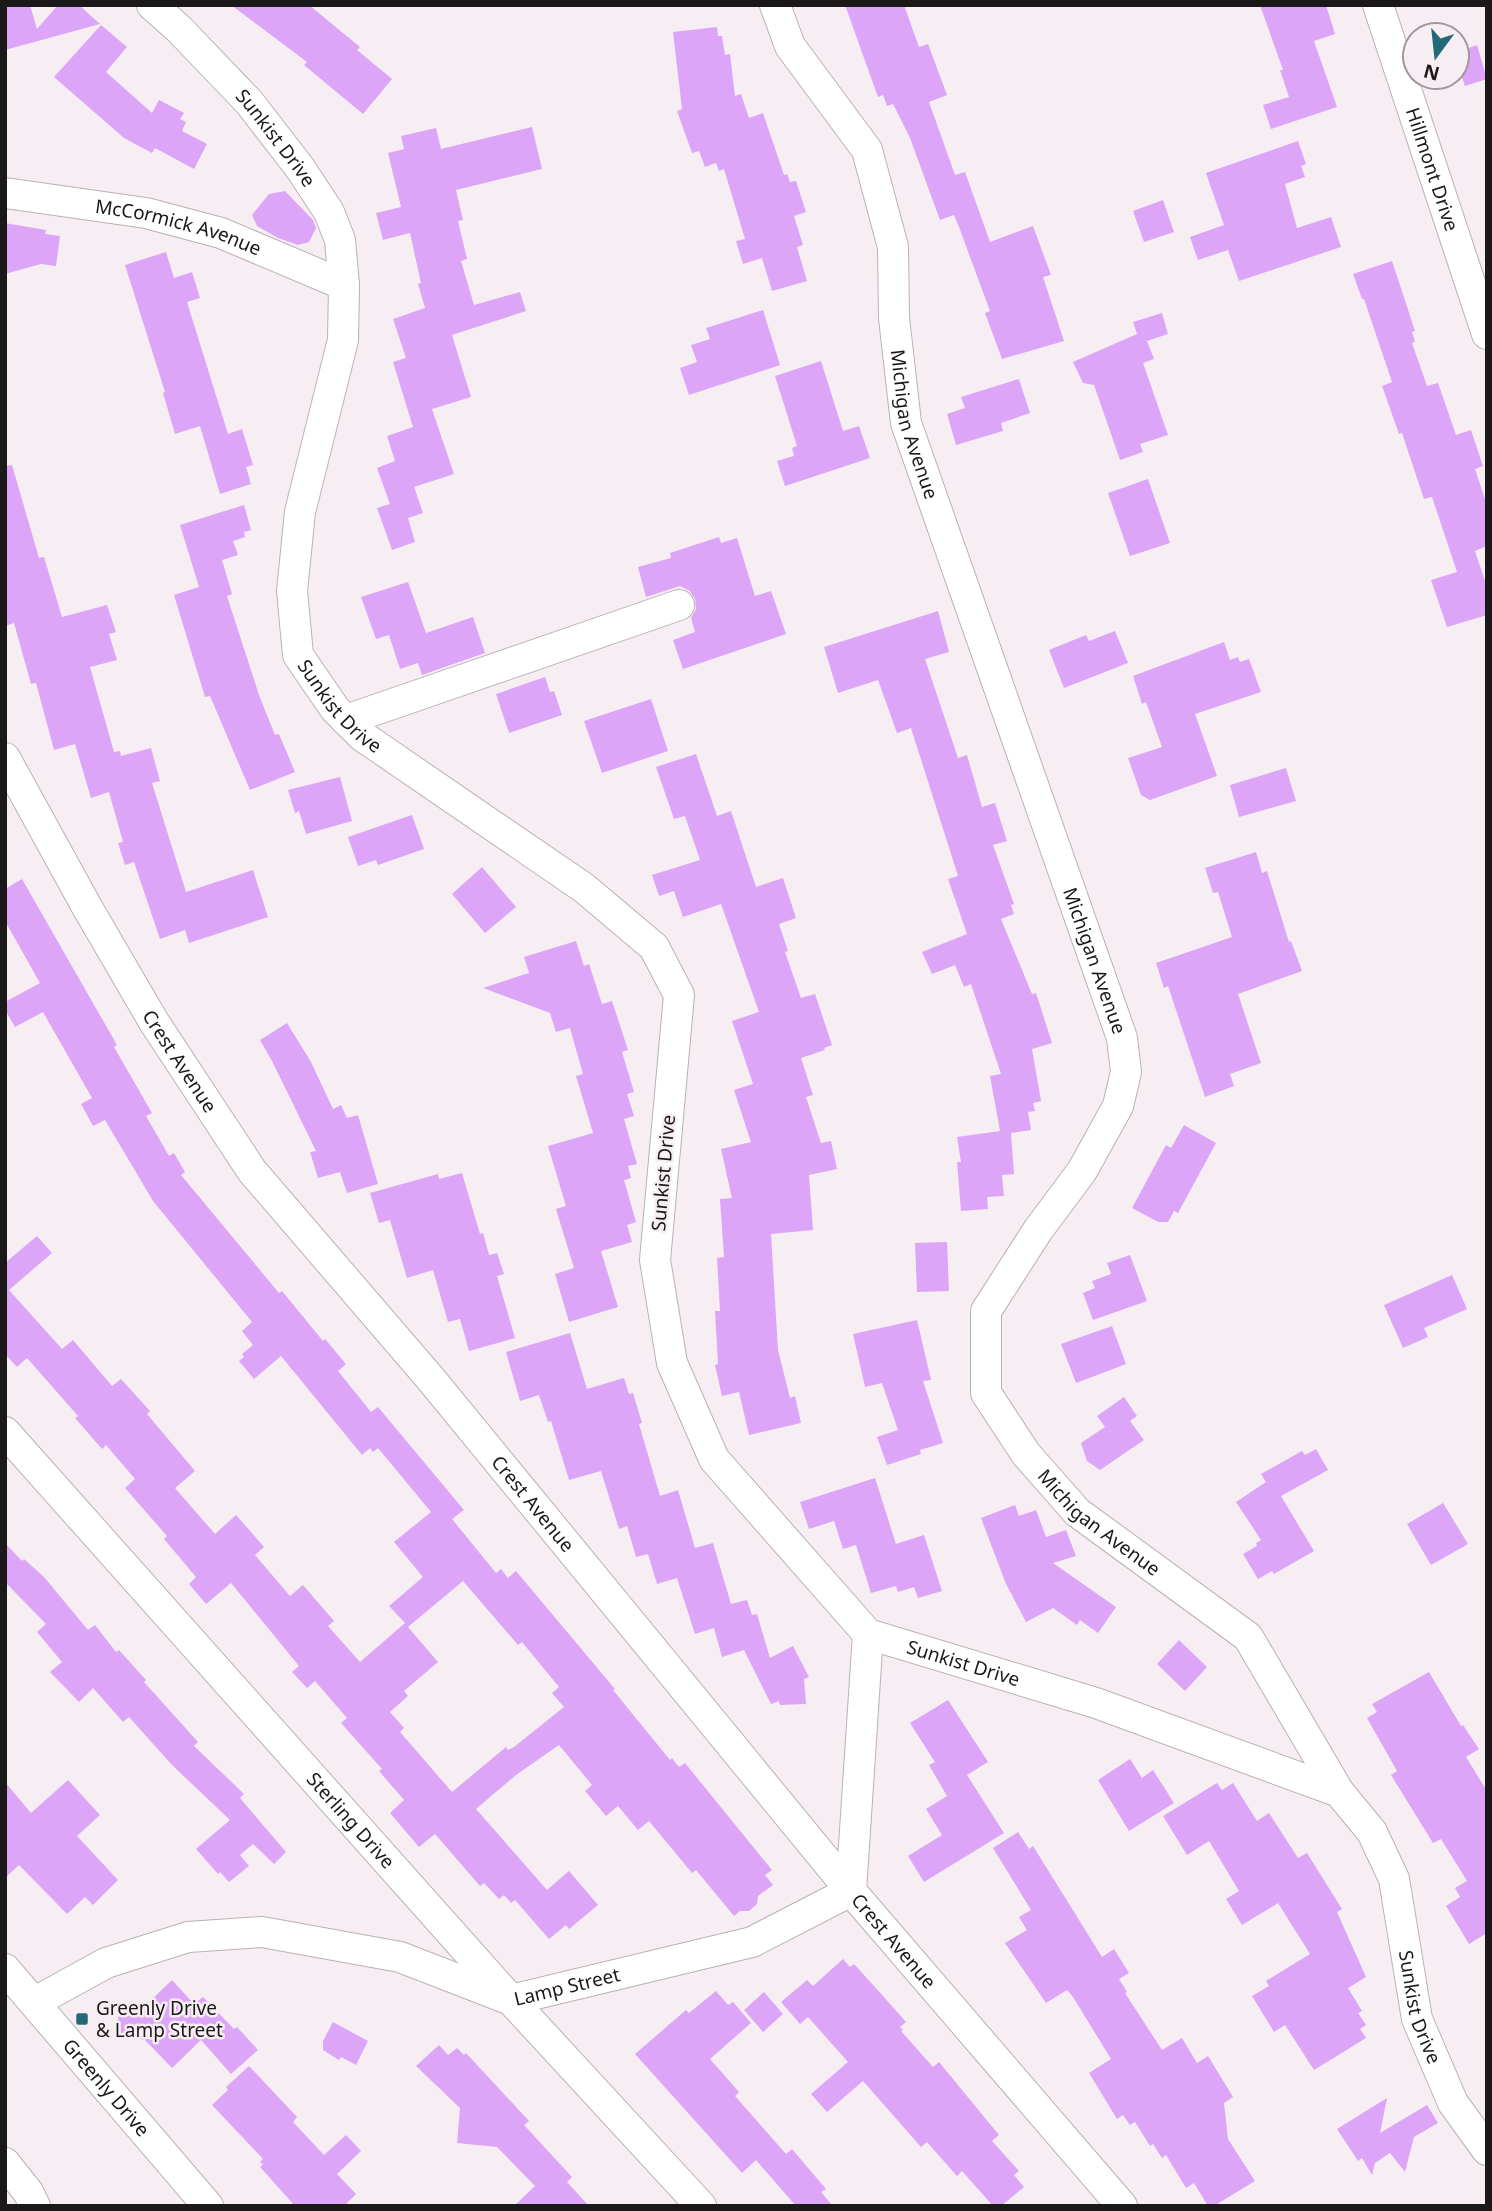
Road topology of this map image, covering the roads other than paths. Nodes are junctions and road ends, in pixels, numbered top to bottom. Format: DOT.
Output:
graph roads {
  1 [pos="152,5"];
  2 [pos="775,5"];
  3 [pos="1378,5"];
  4 [pos="5,193"];
  5 [pos="344,285"];
  6 [pos="1487,334"];
  7 [pos="679,604"];
  8 [pos="346,720"];
  9 [pos="5,758"];
  10 [pos="5,1432"];
  11 [pos="868,1634"];
  12 [pos="1339,1792"];
  13 [pos="852,1891"];
  14 [pos="5,1969"];
  15 [pos="511,2000"];
  16 [pos="35,2002"];
  17 [pos="1487,2150"];
  18 [pos="5,2163"];
  19 [pos="35,2206"];
  20 [pos="208,2206"];
  21 [pos="701,2206"];
  22 [pos="1122,2206"];
  1 -- 5 [label="street, Sunkist Drive"];
  2 -- 12 [label="street, Michigan Avenue"];
  3 -- 6 [label="street, Hillmont Drive"];
  4 -- 5 [label="street, McCormick Avenue"];
  5 -- 8 [label="street, Sunkist Drive"];
  7 -- 8 [label="street"];
  8 -- 11 [label="street, Sunkist Drive"];
  9 -- 13 [label="street, Crest Avenue"];
  10 -- 15 [label="street, Sterling Drive"];
  11 -- 12 [label="street, Sunkist Drive"];
  11 -- 13 [label="street"];
  12 -- 17 [label="street, Sunkist Drive"];
  13 -- 15 [label="street, Lamp Street"];
  13 -- 22 [label="street, Crest Avenue"];
  14 -- 16 [label="street, Greenly Drive"];
  15 -- 16 [label="street, Lamp Street"];
  15 -- 21 [label="street, Sterling Drive"];
  16 -- 20 [label="street, Greenly Drive"];
  18 -- 19 [label="street"];
}
